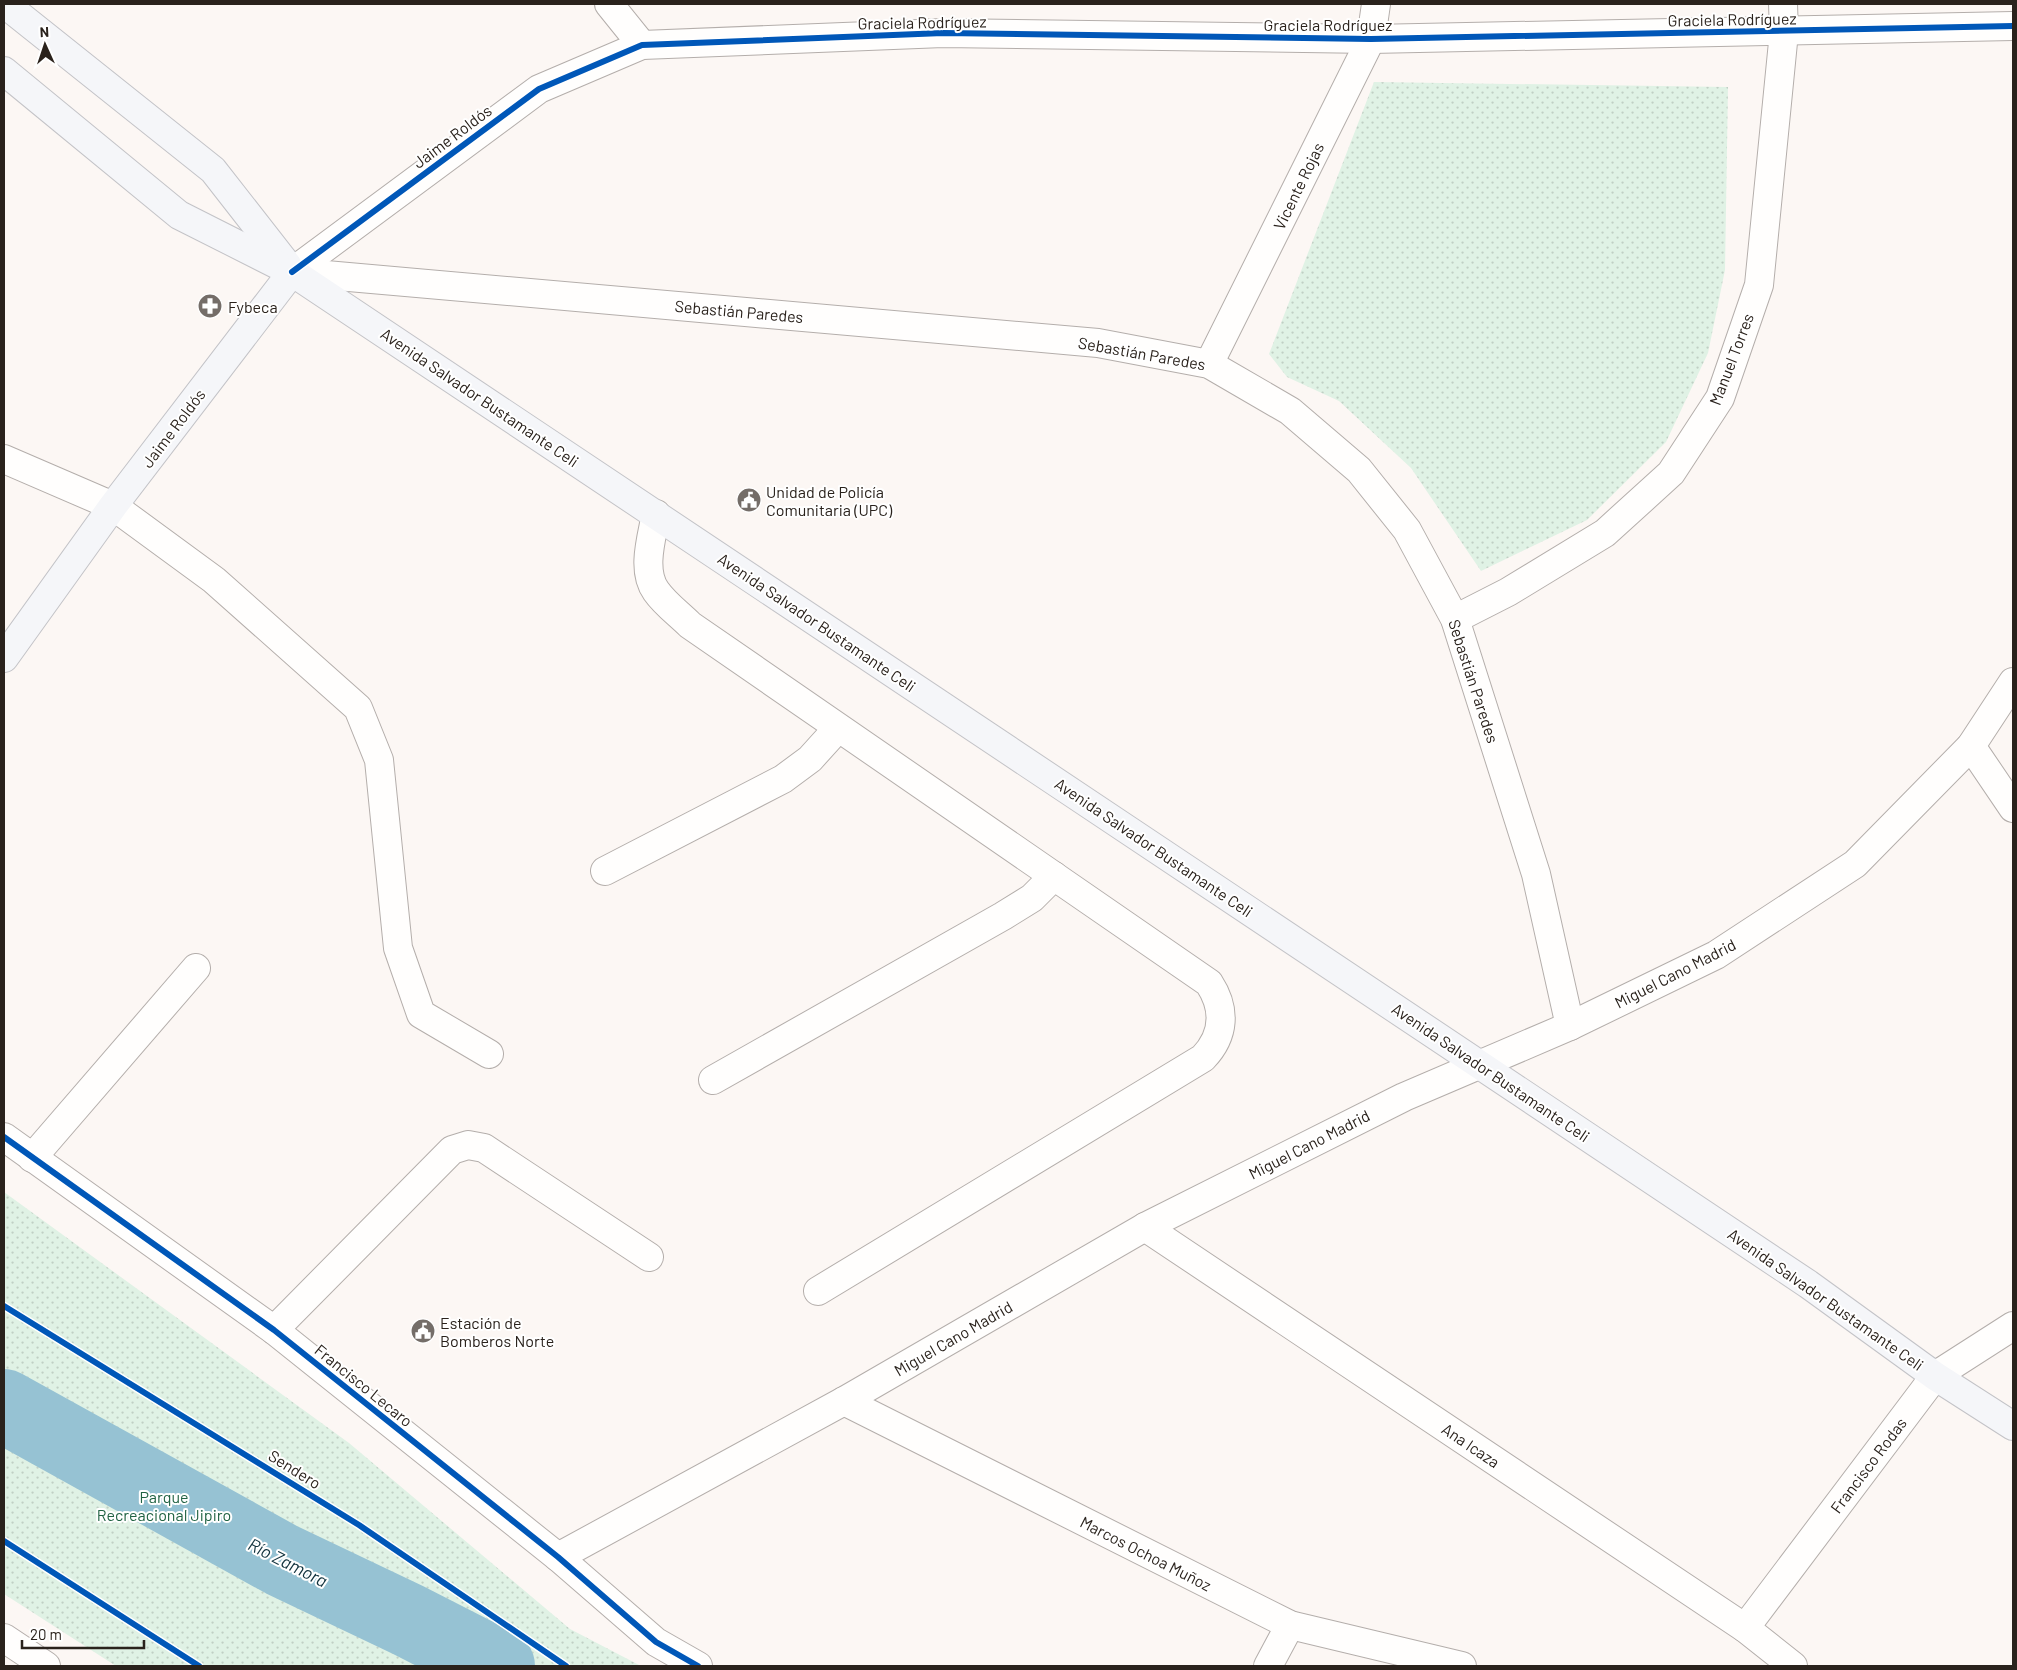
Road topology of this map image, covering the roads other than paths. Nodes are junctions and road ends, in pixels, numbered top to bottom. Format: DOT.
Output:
graph roads {
  1 [pos="6,4"];
  2 [pos="609,4"];
  3 [pos="1376,4"];
  4 [pos="1783,4"];
  5 [pos="2013,26"];
  6 [pos="1784,32"];
  7 [pos="1371,38"];
  8 [pos="642,45"];
  9 [pos="4,71"];
  10 [pos="292,272"];
  11 [pos="1209,364"];
  12 [pos="4,460"];
  13 [pos="113,506"];
  14 [pos="656,514"];
  15 [pos="1455,619"];
  16 [pos="4,658"];
  17 [pos="2013,682"];
  18 [pos="838,728"];
  19 [pos="1971,746"];
  20 [pos="2013,808"];
  21 [pos="605,871"];
  22 [pos="1054,876"];
  23 [pos="196,968"];
  24 [pos="1570,1026"];
  25 [pos="489,1054"];
  26 [pos="1480,1065"];
  27 [pos="713,1080"];
  28 [pos="4,1137"];
  29 [pos="32,1158"];
  30 [pos="1145,1227"];
  31 [pos="649,1257"];
  32 [pos="818,1291"];
  33 [pos="2013,1326"];
  34 [pos="274,1330"];
  35 [pos="1935,1376"];
  36 [pos="844,1401"];
  37 [pos="2013,1426"];
  38 [pos="558,1557"];
  39 [pos="1290,1625"];
  40 [pos="1745,1628"];
  41 [pos="4,1638"];
  42 [pos="46,1666"];
  43 [pos="698,1666"];
  44 [pos="1268,1666"];
  45 [pos="1462,1666"];
  46 [pos="1794,1666"];
  1 -- 10 [label="main road, Avenida Salvador Bustamante Celi"];
  2 -- 8 [label="street"];
  3 -- 7 [label="street, Vicente Rojas"];
  4 -- 6 [label="street, Manuel Torres"];
  5 -- 6 [label="street, Graciela Rodríguez"];
  6 -- 7 [label="street, Graciela Rodríguez"];
  6 -- 15 [label="street, Manuel Torres"];
  7 -- 8 [label="street, Graciela Rodríguez"];
  7 -- 11 [label="street, Vicente Rojas"];
  8 -- 10 [label="street, Jaime Roldós"];
  9 -- 10 [label="main road, Avenida Salvador Bustamante Celi"];
  10 -- 11 [label="street, Sebastián Paredes"];
  10 -- 13 [label="main road, Jaime Roldós"];
  10 -- 14 [label="main road, Avenida Salvador Bustamante Celi"];
  11 -- 15 [label="street, Sebastián Paredes"];
  12 -- 13 [label="street"];
  13 -- 16 [label="main road, Jaime Roldós"];
  13 -- 25 [label="street"];
  14 -- 18 [label="street"];
  14 -- 26 [label="main road, Avenida Salvador Bustamante Celi"];
  15 -- 24 [label="street, Sebastián Paredes"];
  17 -- 19 [label="street, Miguel Cano Madrid"];
  18 -- 21 [label="street"];
  18 -- 22 [label="street"];
  19 -- 20 [label="street"];
  19 -- 24 [label="street, Miguel Cano Madrid"];
  22 -- 27 [label="street"];
  22 -- 32 [label="street"];
  23 -- 29 [label="street"];
  24 -- 26 [label="street, Miguel Cano Madrid"];
  26 -- 30 [label="street, Miguel Cano Madrid"];
  26 -- 35 [label="main road, Avenida Salvador Bustamante Celi"];
  28 -- 29 [label="street, Francisco Lecaro"];
  29 -- 34 [label="street, Francisco Lecaro"];
  30 -- 36 [label="street, Miguel Cano Madrid"];
  30 -- 40 [label="street, Ana Icaza"];
  31 -- 34 [label="street"];
  33 -- 35 [label="street, Francisco Rodas"];
  34 -- 38 [label="street, Francisco Lecaro"];
  35 -- 37 [label="main road, Avenida Salvador Bustamante Celi"];
  35 -- 40 [label="street, Francisco Rodas"];
  36 -- 38 [label="street, Miguel Cano Madrid"];
  36 -- 39 [label="street, Marcos Ochoa Muñoz"];
  38 -- 43 [label="street, Francisco Lecaro"];
  39 -- 44 [label="street"];
  39 -- 45 [label="street, Marcos Ochoa Muñoz"];
  40 -- 46 [label="street, Ana Icaza"];
  41 -- 42 [label="street"];
}
